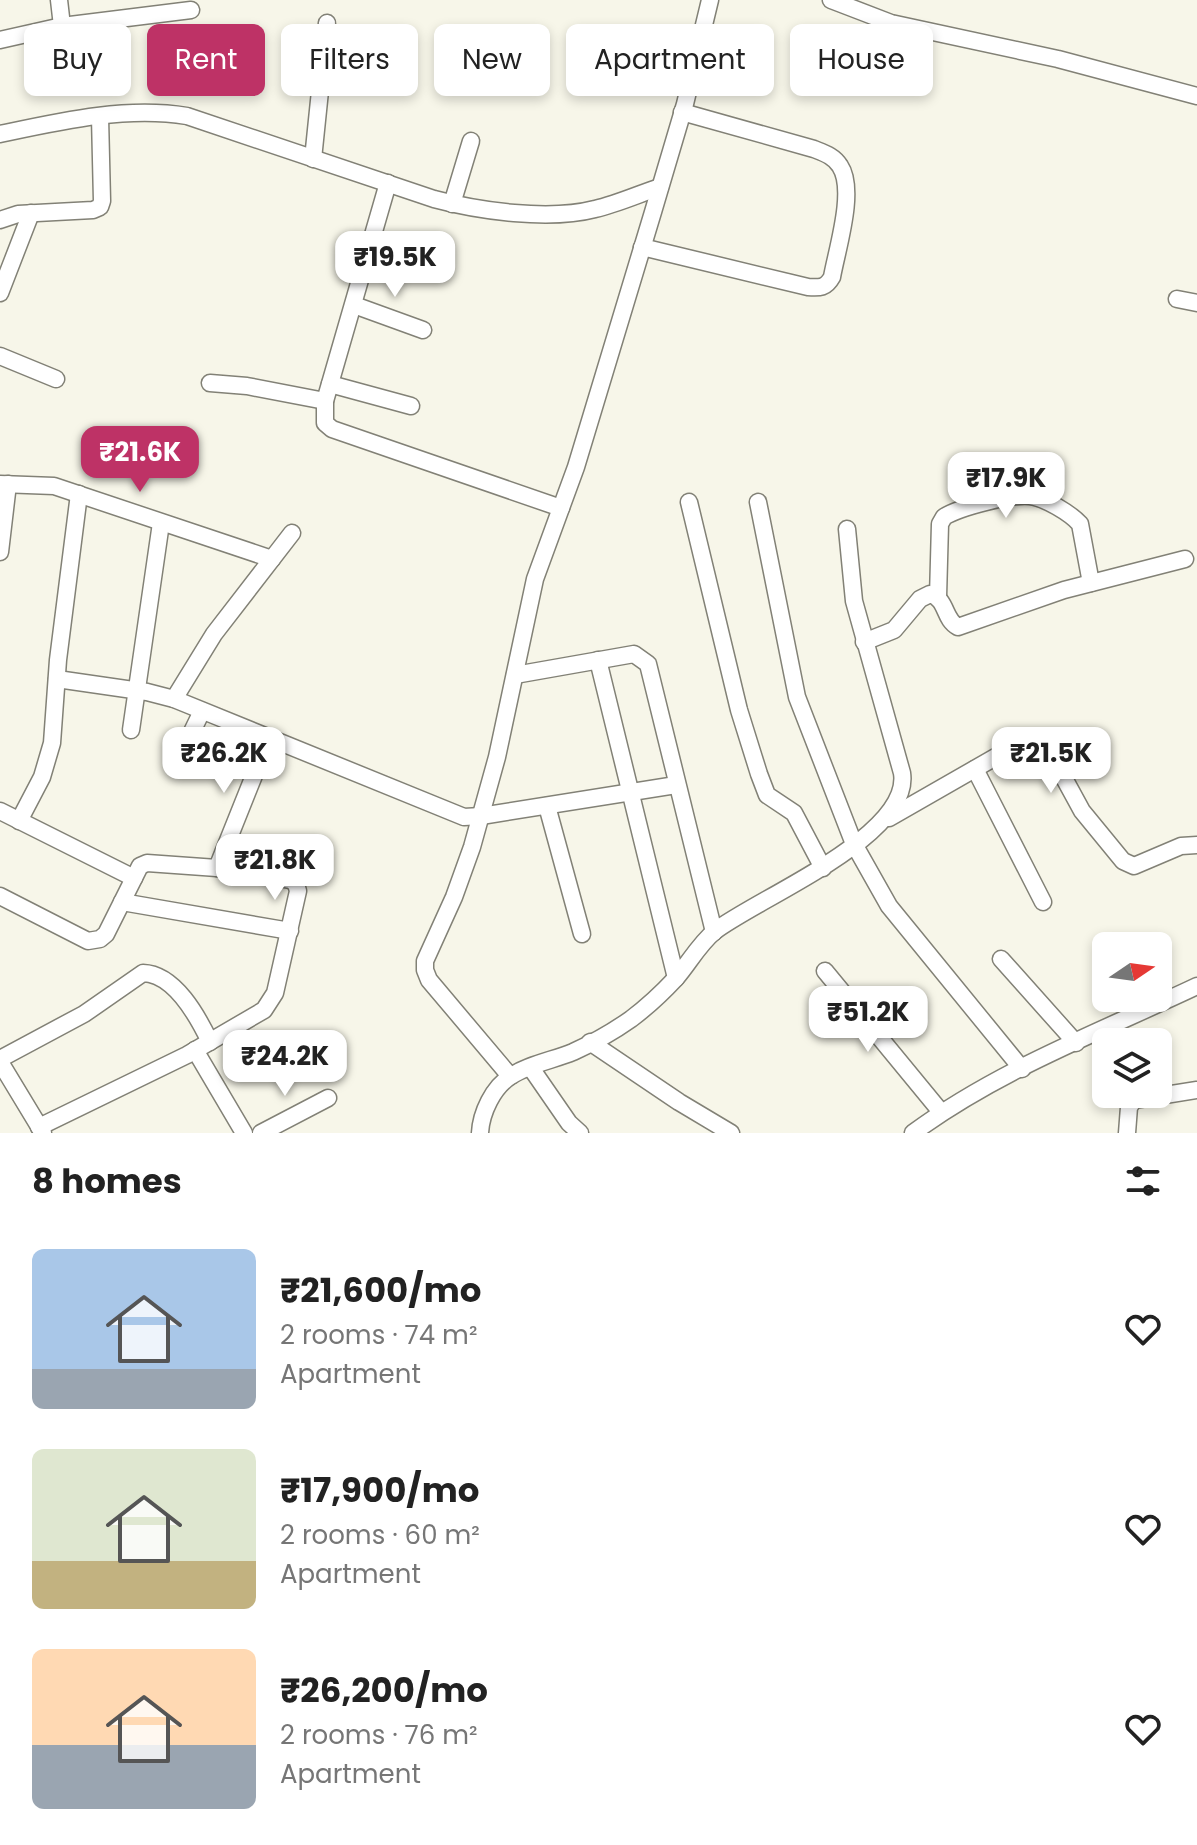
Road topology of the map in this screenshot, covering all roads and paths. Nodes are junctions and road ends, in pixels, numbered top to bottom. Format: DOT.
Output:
graph roads {
  1 [pos="59,0"];
  2 [pos="710,0"];
  3 [pos="831,0"];
  4 [pos="853,4"];
  5 [pos="191,10"];
  6 [pos="327,23"];
  7 [pos="62,24"];
  8 [pos="78,24"];
  9 [pos="24,35"];
  10 [pos="0,40"];
  11 [pos="1197,96"];
  12 [pos="682,112"];
  13 [pos="100,117"];
  14 [pos="0,134"];
  15 [pos="471,141"];
  16 [pos="313,159"];
  17 [pos="388,183"];
  18 [pos="660,187"];
  19 [pos="452,204"];
  20 [pos="31,213"];
  21 [pos="0,220"];
  22 [pos="642,247"];
  23 [pos="0,293"];
  24 [pos="1177,299"];
  25 [pos="1197,303"];
  26 [pos="354,305"];
  27 [pos="423,330"];
  28 [pos="0,356"];
  29 [pos="56,379"];
  30 [pos="210,383"];
  31 [pos="330,384"];
  32 [pos="325,401"];
  33 [pos="411,406"];
  34 [pos="4,484"];
  35 [pos="79,494"];
  36 [pos="689,502"];
  37 [pos="758,502"];
  38 [pos="561,508"];
  39 [pos="161,523"];
  40 [pos="847,529"];
  41 [pos="292,533"];
  42 [pos="0,552"];
  43 [pos="272,559"];
  44 [pos="1185,559"];
  45 [pos="1091,583"];
  46 [pos="938,597"];
  47 [pos="864,642"];
  48 [pos="598,660"];
  49 [pos="515,675"];
  50 [pos="57,679"];
  51 [pos="135,691"];
  52 [pos="174,699"];
  53 [pos="202,711"];
  54 [pos="131,730"];
  55 [pos="269,738"];
  56 [pos="176,765"];
  57 [pos="975,769"];
  58 [pos="676,785"];
  59 [pos="631,793"];
  60 [pos="547,806"];
  61 [pos="0,811"];
  62 [pos="481,816"];
  63 [pos="884,820"];
  64 [pos="19,821"];
  65 [pos="854,844"];
  66 [pos="1197,845"];
  67 [pos="217,868"];
  68 [pos="823,868"];
  69 [pos="134,878"];
  70 [pos="0,896"];
  71 [pos="122,902"];
  72 [pos="1043,902"];
  73 [pos="290,931"];
  74 [pos="714,932"];
  75 [pos="582,934"];
  76 [pos="1001,959"];
  77 [pos="825,971"];
  78 [pos="676,978"];
  79 [pos="1197,986"];
  80 [pos="210,1042"];
  81 [pos="590,1042"];
  82 [pos="1076,1043"];
  83 [pos="195,1050"];
  84 [pos="0,1061"];
  85 [pos="531,1068"];
  86 [pos="1022,1069"];
  87 [pos="510,1076"];
  88 [pos="1197,1090"];
  89 [pos="328,1098"];
  90 [pos="941,1112"];
  91 [pos="41,1130"];
  92 [pos="244,1133"];
  93 [pos="261,1133"];
  94 [pos="480,1133"];
  95 [pos="580,1133"];
  96 [pos="731,1133"];
  97 [pos="913,1133"];
  98 [pos="1127,1133"];
  1 -- 7 [label="street"];
  2 -- 12 [label="street"];
  3 -- 4 [label="street"];
  4 -- 11 [label="street"];
  5 -- 8 [label="street"];
  6 -- 16 [label="street"];
  9 -- 10 [label="street"];
  12 -- 18 [label="street"];
  12 -- 22 [label="street"];
  13 -- 14 [label="street"];
  13 -- 16 [label="street"];
  13 -- 20 [label="street"];
  15 -- 19 [label="street"];
  16 -- 17 [label="street"];
  17 -- 19 [label="street"];
  17 -- 26 [label="street"];
  18 -- 19 [label="street"];
  18 -- 22 [label="street"];
  20 -- 21 [label="street"];
  20 -- 23 [label="street"];
  22 -- 38 [label="street"];
  24 -- 25 [label="street"];
  26 -- 27 [label="street"];
  26 -- 31 [label="street"];
  28 -- 29 [label="street"];
  30 -- 32 [label="street"];
  31 -- 32 [label="street"];
  31 -- 33 [label="street"];
  32 -- 38 [label="street"];
  34 -- 35 [label="street"];
  34 -- 42 [label="street"];
  35 -- 39 [label="street"];
  35 -- 50 [label="street"];
  36 -- 68 [label="street"];
  37 -- 65 [label="street"];
  38 -- 49 [label="street"];
  39 -- 43 [label="street"];
  39 -- 51 [label="street"];
  40 -- 47 [label="street"];
  41 -- 43 [label="street"];
  43 -- 52 [label="street"];
  44 -- 45 [label="street"];
  45 -- 46 [label="street"];
  45 -- 46 [label="street"];
  46 -- 47 [label="street"];
  47 -- 63 [label="street"];
  48 -- 49 [label="street"];
  48 -- 58 [label="street"];
  48 -- 59 [label="street"];
  49 -- 62 [label="street"];
  50 -- 51 [label="street"];
  50 -- 64 [label="street"];
  51 -- 52 [label="street"];
  51 -- 54 [label="street"];
  52 -- 53 [label="street"];
  53 -- 55 [label="street"];
  53 -- 56 [label="street"];
  55 -- 62 [label="street"];
  55 -- 67 [label="street"];
  57 -- 63 [label="street"];
  57 -- 66 [label="street"];
  57 -- 72 [label="street"];
  58 -- 59 [label="street"];
  58 -- 74 [label="street"];
  59 -- 60 [label="street"];
  59 -- 78 [label="street"];
  60 -- 62 [label="street"];
  60 -- 75 [label="street"];
  61 -- 64 [label="street"];
  62 -- 87 [label="street"];
  63 -- 65 [label="street"];
  64 -- 69 [label="street"];
  65 -- 68 [label="street"];
  65 -- 86 [label="street"];
  67 -- 69 [label="street"];
  67 -- 73 [label="street"];
  68 -- 74 [label="street"];
  69 -- 71 [label="street"];
  70 -- 71 [label="street"];
  71 -- 73 [label="street"];
  73 -- 80 [label="street"];
  74 -- 78 [label="street"];
  76 -- 82 [label="street"];
  77 -- 90 [label="street"];
  78 -- 81 [label="street"];
  79 -- 82 [label="street"];
  80 -- 83 [label="street"];
  80 -- 84 [label="street"];
  81 -- 85 [label="street"];
  81 -- 96 [label="street"];
  82 -- 86 [label="street"];
  83 -- 91 [label="street"];
  83 -- 92 [label="street"];
  84 -- 91 [label="street"];
  85 -- 87 [label="street"];
  85 -- 95 [label="street"];
  86 -- 90 [label="street"];
  87 -- 94 [label="street"];
  88 -- 98 [label="street"];
  89 -- 93 [label="street"];
  90 -- 97 [label="street"];
}
